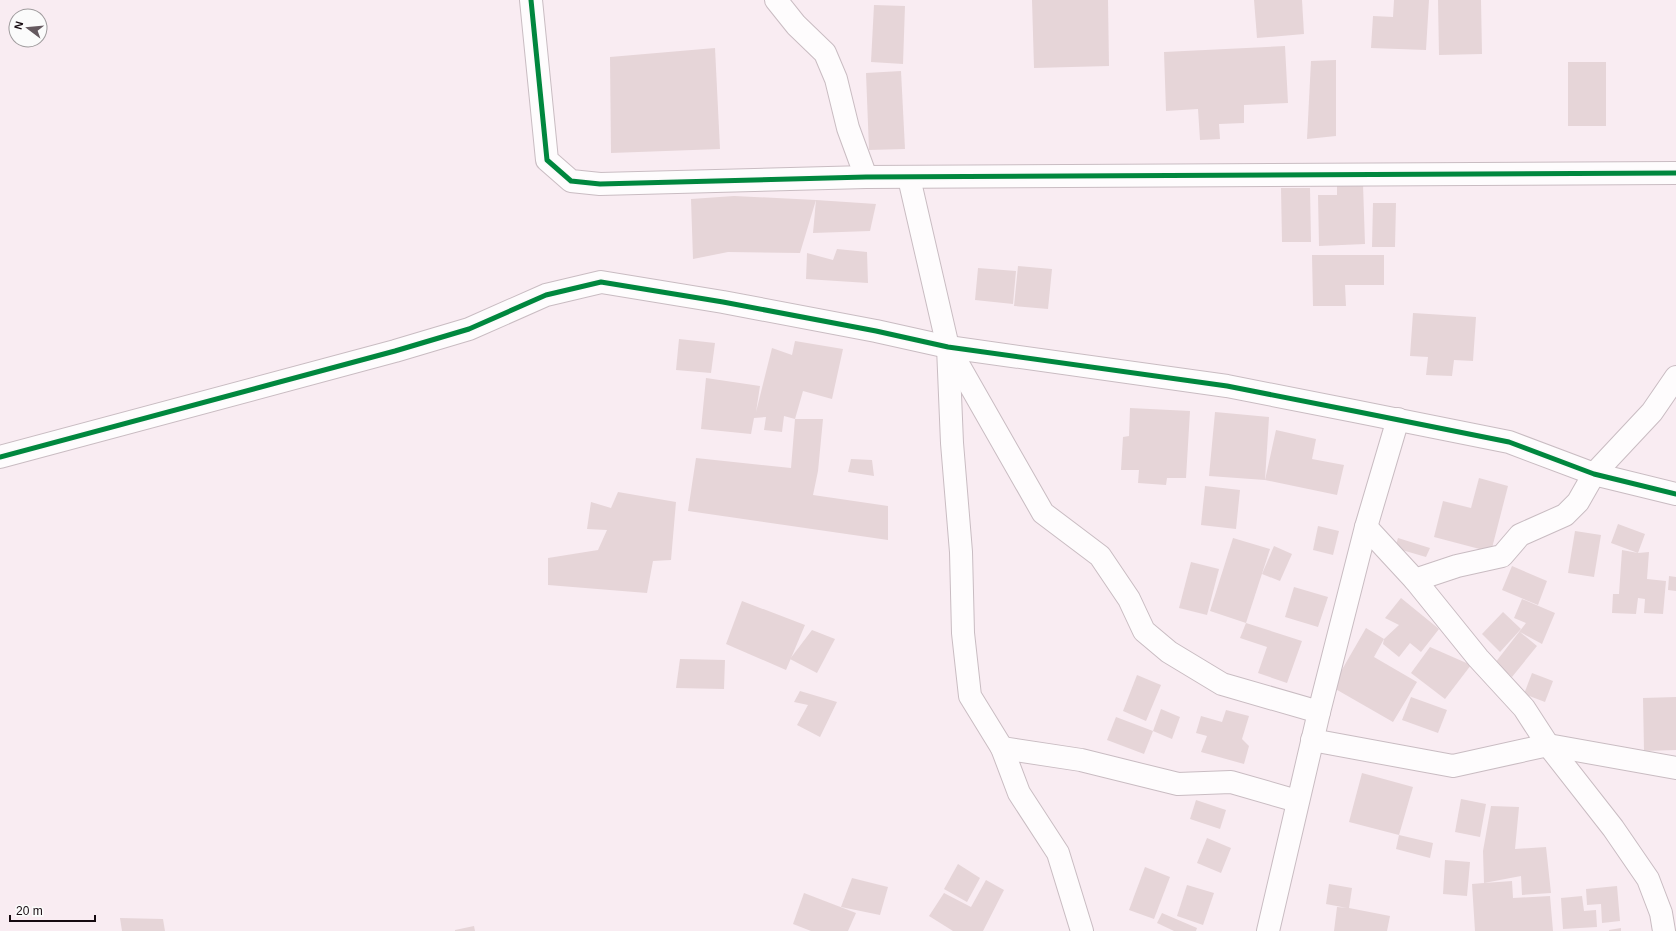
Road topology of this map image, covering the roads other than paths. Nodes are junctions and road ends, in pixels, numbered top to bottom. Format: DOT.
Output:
graph roads {
  1 [pos="531,0"];
  2 [pos="776,0"];
  3 [pos="1676,173"];
  4 [pos="866,177"];
  5 [pos="909,178"];
  6 [pos="948,347"];
  7 [pos="1676,378"];
  8 [pos="1398,419"];
  9 [pos="0,458"];
  10 [pos="1594,474"];
  11 [pos="1676,494"];
  12 [pos="1366,526"];
  13 [pos="1415,580"];
  14 [pos="1319,712"];
  15 [pos="1312,740"];
  16 [pos="1548,745"];
  17 [pos="1002,748"];
  18 [pos="1676,768"];
  19 [pos="1297,801"];
  20 [pos="1082,931"];
  21 [pos="1268,931"];
  22 [pos="1664,931"];
  1 -- 4 [label="street"];
  2 -- 4 [label="street"];
  3 -- 5 [label="street"];
  4 -- 5 [label="street"];
  5 -- 6 [label="street"];
  6 -- 8 [label="street"];
  6 -- 9 [label="street"];
  6 -- 14 [label="street"];
  6 -- 17 [label="street"];
  7 -- 10 [label="street"];
  8 -- 10 [label="street"];
  8 -- 12 [label="street"];
  10 -- 11 [label="street"];
  10 -- 13 [label="street"];
  12 -- 13 [label="street"];
  12 -- 14 [label="street"];
  13 -- 16 [label="street"];
  14 -- 15 [label="street"];
  15 -- 16 [label="street"];
  15 -- 19 [label="street"];
  16 -- 18 [label="street"];
  16 -- 22 [label="street"];
  17 -- 19 [label="street"];
  17 -- 20 [label="street"];
  19 -- 21 [label="street"];
}
